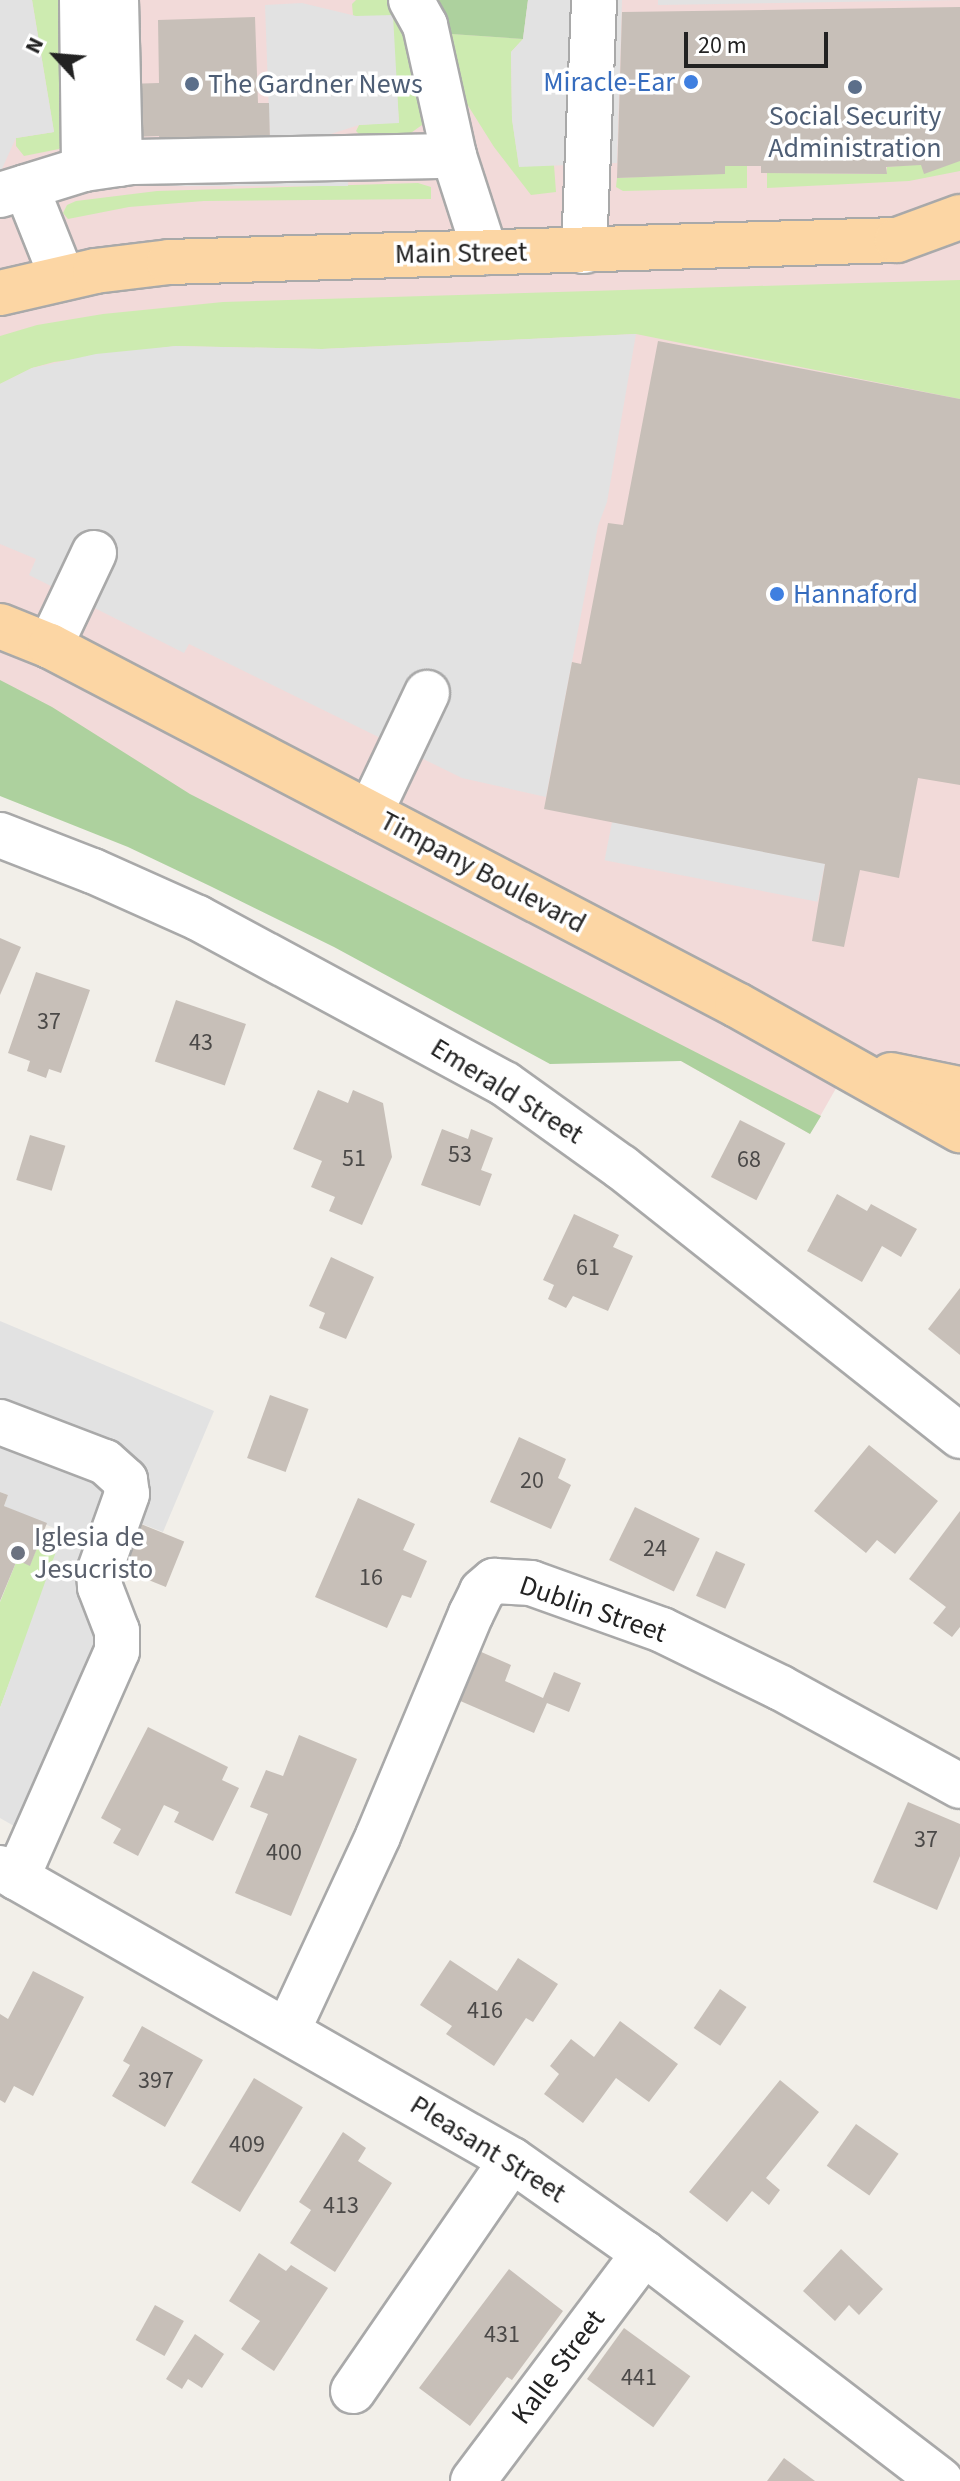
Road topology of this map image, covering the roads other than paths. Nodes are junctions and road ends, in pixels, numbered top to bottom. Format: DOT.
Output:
graph roads {
  1 [pos="82,0"];
  2 [pos="116,0"];
  3 [pos="141,0"];
  4 [pos="411,0"];
  5 [pos="594,0"];
  6 [pos="454,156"];
  7 [pos="114,165"];
  8 [pos="13,191"];
  9 [pos="960,217"];
  10 [pos="960,231"];
  11 [pos="897,240"];
  12 [pos="960,250"];
  13 [pos="584,251"];
  14 [pos="485,252"];
  15 [pos="22,289"];
  16 [pos="94,553"];
  17 [pos="0,619"];
  18 [pos="0,626"];
  19 [pos="50,646"];
  20 [pos="427,693"];
  21 [pos="370,813"];
  22 [pos="0,835"];
  23 [pos="830,1060"];
  24 [pos="960,1089"];
  25 [pos="960,1130"];
  26 [pos="0,1422"];
  27 [pos="960,1436"];
  28 [pos="960,1786"];
  29 [pos="8,1873"];
  30 [pos="288,2030"];
  31 [pos="512,2160"];
  32 [pos="644,2253"];
  33 [pos="353,2391"];
  34 [pos="473,2481"];
  35 [pos="941,2481"];
  1 -- 7 [label="street"];
  2 -- 7 [label="street"];
  3 -- 7 [label="street"];
  4 -- 6 [label="street"];
  5 -- 13 [label="street"];
  6 -- 7 [label="street"];
  6 -- 14 [label="street"];
  7 -- 8 [label="street"];
  8 -- 15 [label="street"];
  9 -- 11 [label="main road, Main Street"];
  10 -- 11 [label="street, Main Street"];
  11 -- 12 [label="main road"];
  11 -- 13 [label="main road, Main Street"];
  13 -- 14 [label="main road, Main Street"];
  14 -- 15 [label="main road, Main Street"];
  16 -- 19 [label="street"];
  17 -- 19 [label="main road"];
  18 -- 19 [label="main road, Timpany Boulevard"];
  19 -- 21 [label="main road, Timpany Boulevard"];
  20 -- 21 [label="street"];
  21 -- 23 [label="main road, Timpany Boulevard"];
  22 -- 27 [label="street, Emerald Street"];
  23 -- 24 [label="main road"];
  23 -- 25 [label="main road, Timpany Boulevard"];
  26 -- 29 [label="street"];
  28 -- 30 [label="street, Dublin Street"];
  29 -- 30 [label="street, Pleasant Street"];
  30 -- 31 [label="street, Pleasant Street"];
  31 -- 32 [label="street, Pleasant Street"];
  31 -- 33 [label="street"];
  32 -- 34 [label="street, Kalle Street"];
  32 -- 35 [label="street, Pleasant Street"];
}
